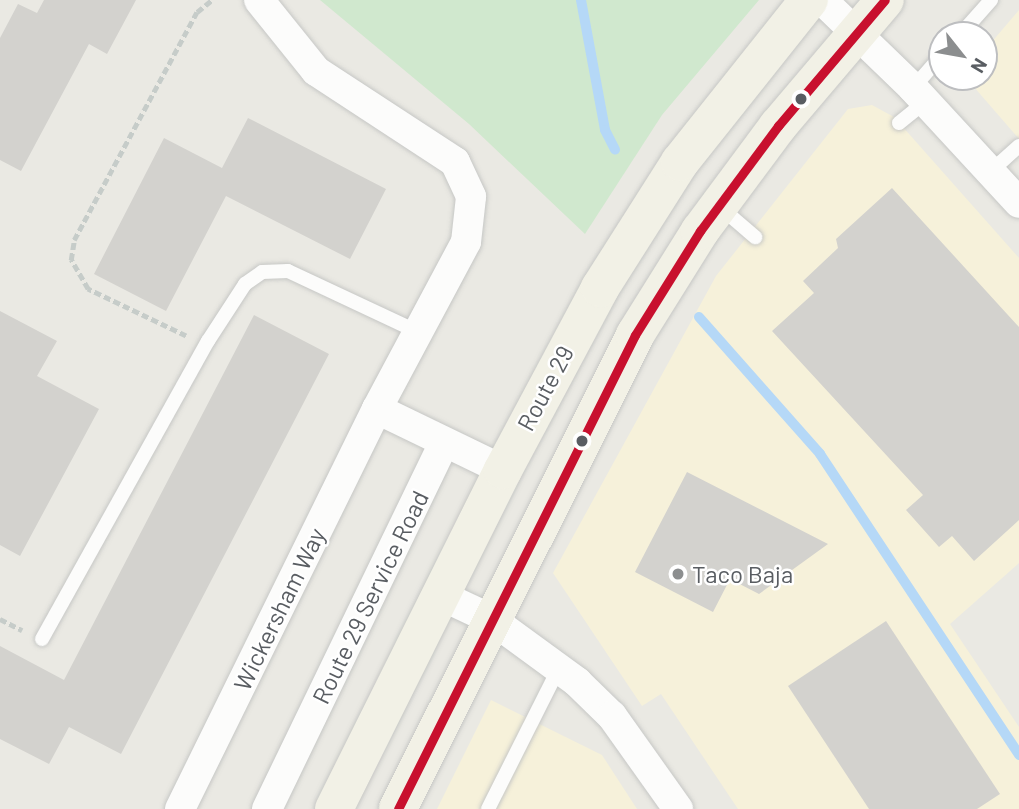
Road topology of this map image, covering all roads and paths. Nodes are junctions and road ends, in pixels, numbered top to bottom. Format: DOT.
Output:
graph roads {
  1 [pos="212,0"];
  2 [pos="259,0"];
  3 [pos="809,0"];
  4 [pos="822,0"];
  5 [pos="885,0"];
  6 [pos="991,0"];
  7 [pos="972,21"];
  8 [pos="856,33"];
  9 [pos="928,79"];
  10 [pos="919,95"];
  11 [pos="899,123"];
  12 [pos="1019,146"];
  13 [pos="990,172"];
  14 [pos="1019,203"];
  15 [pos="719,206"];
  16 [pos="755,237"];
  17 [pos="418,332"];
  18 [pos="205,346"];
  19 [pos="377,409"];
  20 [pos="444,443"];
  21 [pos="503,470"];
  22 [pos="440,595"];
  23 [pos="491,619"];
  24 [pos="41,639"];
  25 [pos="559,668"];
  26 [pos="180,809"];
  27 [pos="267,809"];
  28 [pos="334,809"];
  29 [pos="398,809"];
  30 [pos="488,809"];
  31 [pos="678,809"];
  1 -- 18 [label="path"];
  2 -- 17 [label="street, Wickersham Way"];
  3 -- 21 [label="main road, Route 29"];
  4 -- 8 [label="street"];
  5 -- 8 [label="main road"];
  6 -- 7 [label="lane"];
  8 -- 10 [label="street"];
  8 -- 15 [label="main road"];
  9 -- 10 [label="lane"];
  10 -- 11 [label="lane"];
  10 -- 13 [label="street"];
  12 -- 13 [label="lane"];
  13 -- 14 [label="street"];
  15 -- 16 [label="lane"];
  15 -- 23 [label="main road"];
  17 -- 18 [label="lane"];
  17 -- 19 [label="street, Wickersham Way"];
  18 -- 24 [label="lane"];
  19 -- 20 [label="street"];
  19 -- 26 [label="street, Wickersham Way"];
  20 -- 21 [label="street"];
  20 -- 27 [label="street, Route 29 Service Road"];
  21 -- 22 [label="main road, Route 29"];
  22 -- 23 [label="street"];
  22 -- 28 [label="main road, Route 29"];
  23 -- 25 [label="street"];
  23 -- 29 [label="main road"];
  25 -- 30 [label="lane"];
  25 -- 31 [label="street"];
}
